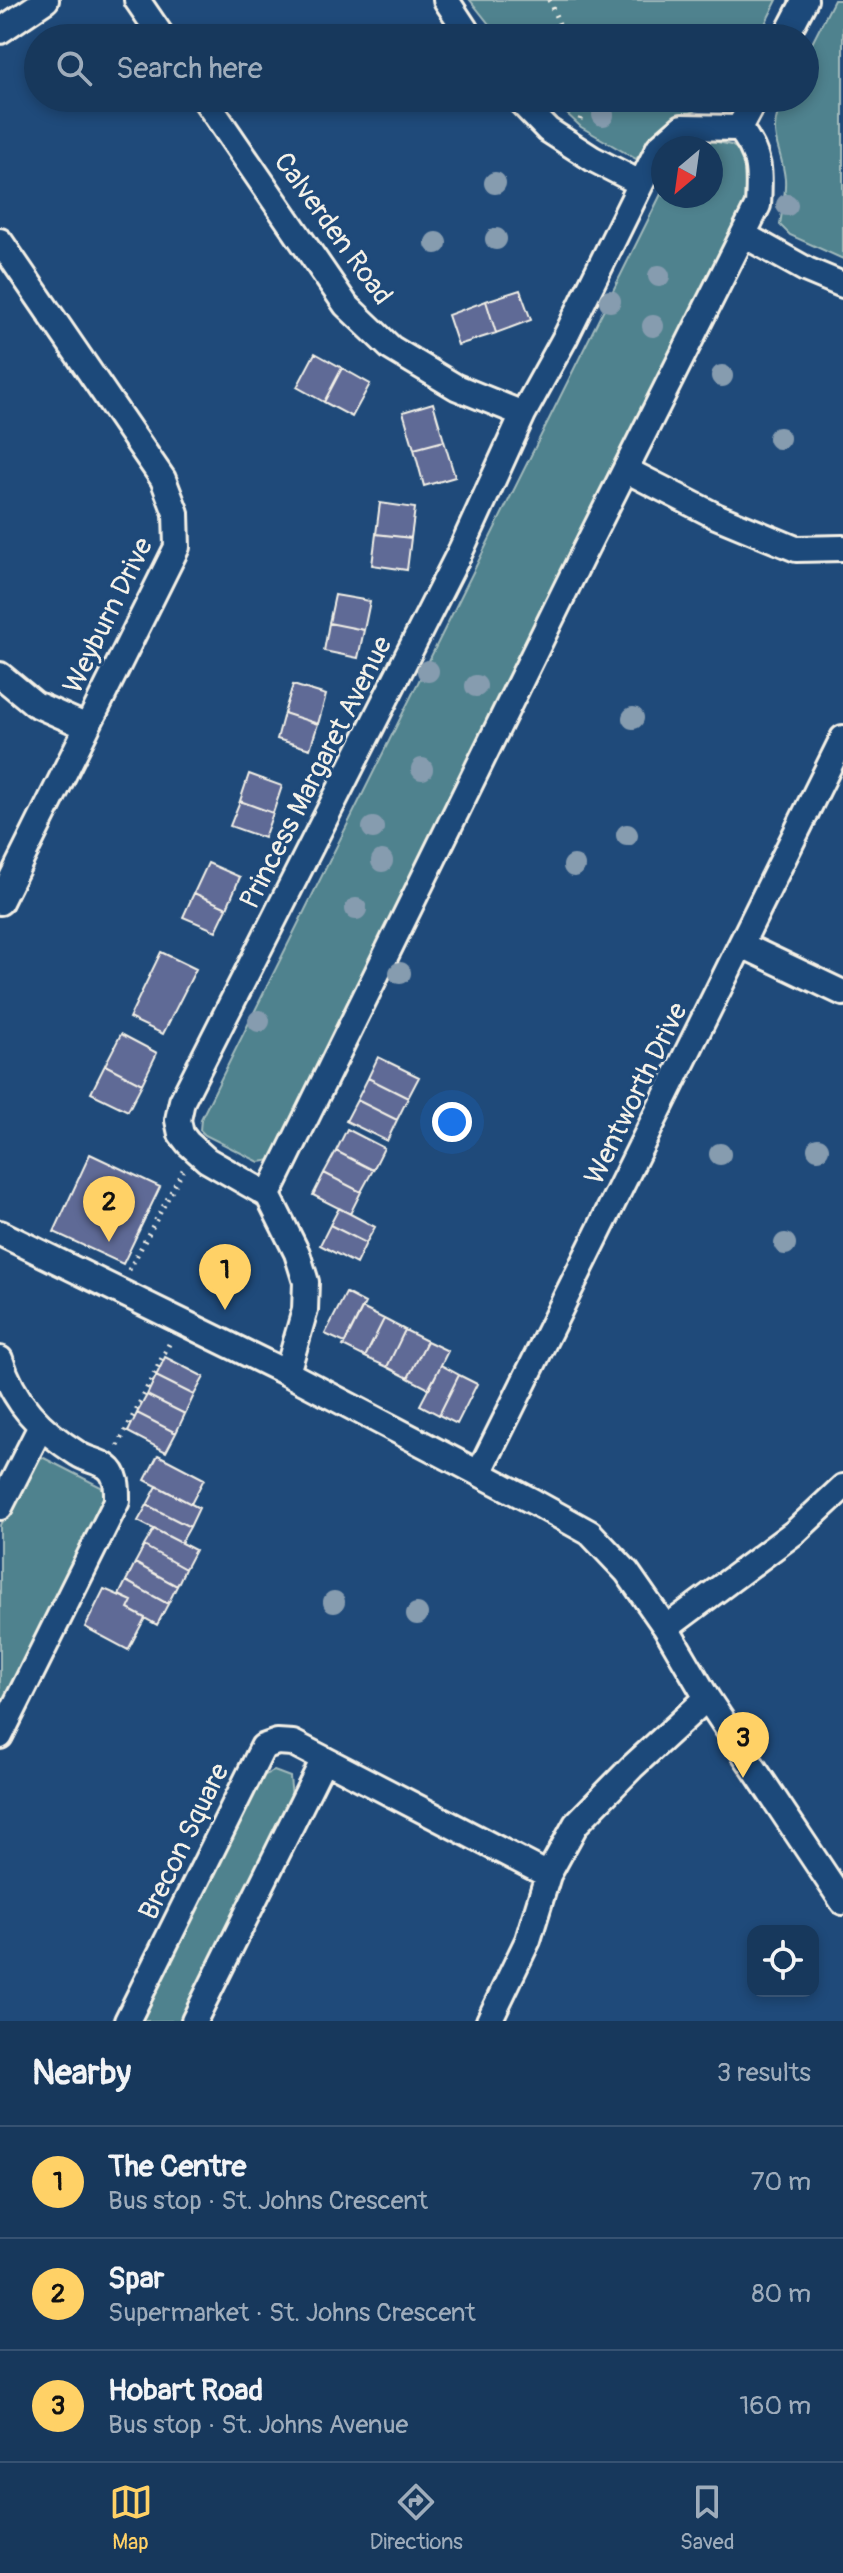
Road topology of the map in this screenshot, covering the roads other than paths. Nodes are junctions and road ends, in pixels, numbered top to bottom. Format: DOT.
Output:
graph roads {
  1 [pos="46,0"];
  2 [pos="137,0"];
  3 [pos="446,0"];
  4 [pos="805,0"];
  5 [pos="153,24"];
  6 [pos="462,24"];
  7 [pos="792,24"];
  8 [pos="0,31"];
  9 [pos="214,112"];
  10 [pos="531,112"];
  11 [pos="748,112"];
  12 [pos="739,128"];
  13 [pos="640,183"];
  14 [pos="744,235"];
  15 [pos="0,241"];
  16 [pos="843,285"];
  17 [pos="523,414"];
  18 [pos="626,470"];
  19 [pos="843,548"];
  20 [pos="0,675"];
  21 [pos="85,726"];
  22 [pos="843,738"];
  23 [pos="0,902"];
  24 [pos="742,945"];
  25 [pos="843,993"];
  26 [pos="268,1195"];
  27 [pos="3,1244"];
  28 [pos="0,1359"];
  29 [pos="287,1373"];
  30 [pos="40,1428"];
  31 [pos="479,1473"];
  32 [pos="843,1487"];
  33 [pos="0,1507"];
  34 [pos="666,1628"];
  35 [pos="707,1698"];
  36 [pos="0,1736"];
  37 [pos="324,1759"];
  38 [pos="548,1875"];
  39 [pos="843,1902"];
  40 [pos="499,2017"];
  41 [pos="127,2021"];
  42 [pos="194,2021"];
  1 -- 8 [label="street"];
  2 -- 5 [label="street"];
  3 -- 6 [label="street"];
  4 -- 7 [label="street"];
  9 -- 17 [label="street, Calverden Road"];
  10 -- 13 [label="street"];
  11 -- 12 [label="street"];
  12 -- 13 [label="street, Princess Margaret Avenue"];
  12 -- 14 [label="street"];
  13 -- 17 [label="street, Princess Margaret Avenue"];
  14 -- 16 [label="street"];
  14 -- 18 [label="street"];
  15 -- 21 [label="street, Weyburn Drive"];
  17 -- 26 [label="street, Princess Margaret Avenue"];
  18 -- 19 [label="street"];
  18 -- 26 [label="street"];
  20 -- 21 [label="street"];
  21 -- 23 [label="street, Weyburn Drive"];
  22 -- 24 [label="street, Wentworth Drive"];
  24 -- 25 [label="street"];
  24 -- 31 [label="street, Wentworth Drive"];
  26 -- 29 [label="street"];
  27 -- 29 [label="street"];
  28 -- 30 [label="street"];
  29 -- 31 [label="street"];
  30 -- 33 [label="street"];
  30 -- 36 [label="street"];
  31 -- 34 [label="street"];
  32 -- 34 [label="street"];
  34 -- 35 [label="street"];
  35 -- 38 [label="street"];
  35 -- 39 [label="street"];
  37 -- 38 [label="street, Brecon Square"];
  37 -- 41 [label="street, Brecon Square"];
  37 -- 42 [label="street"];
  38 -- 40 [label="street"];
}
